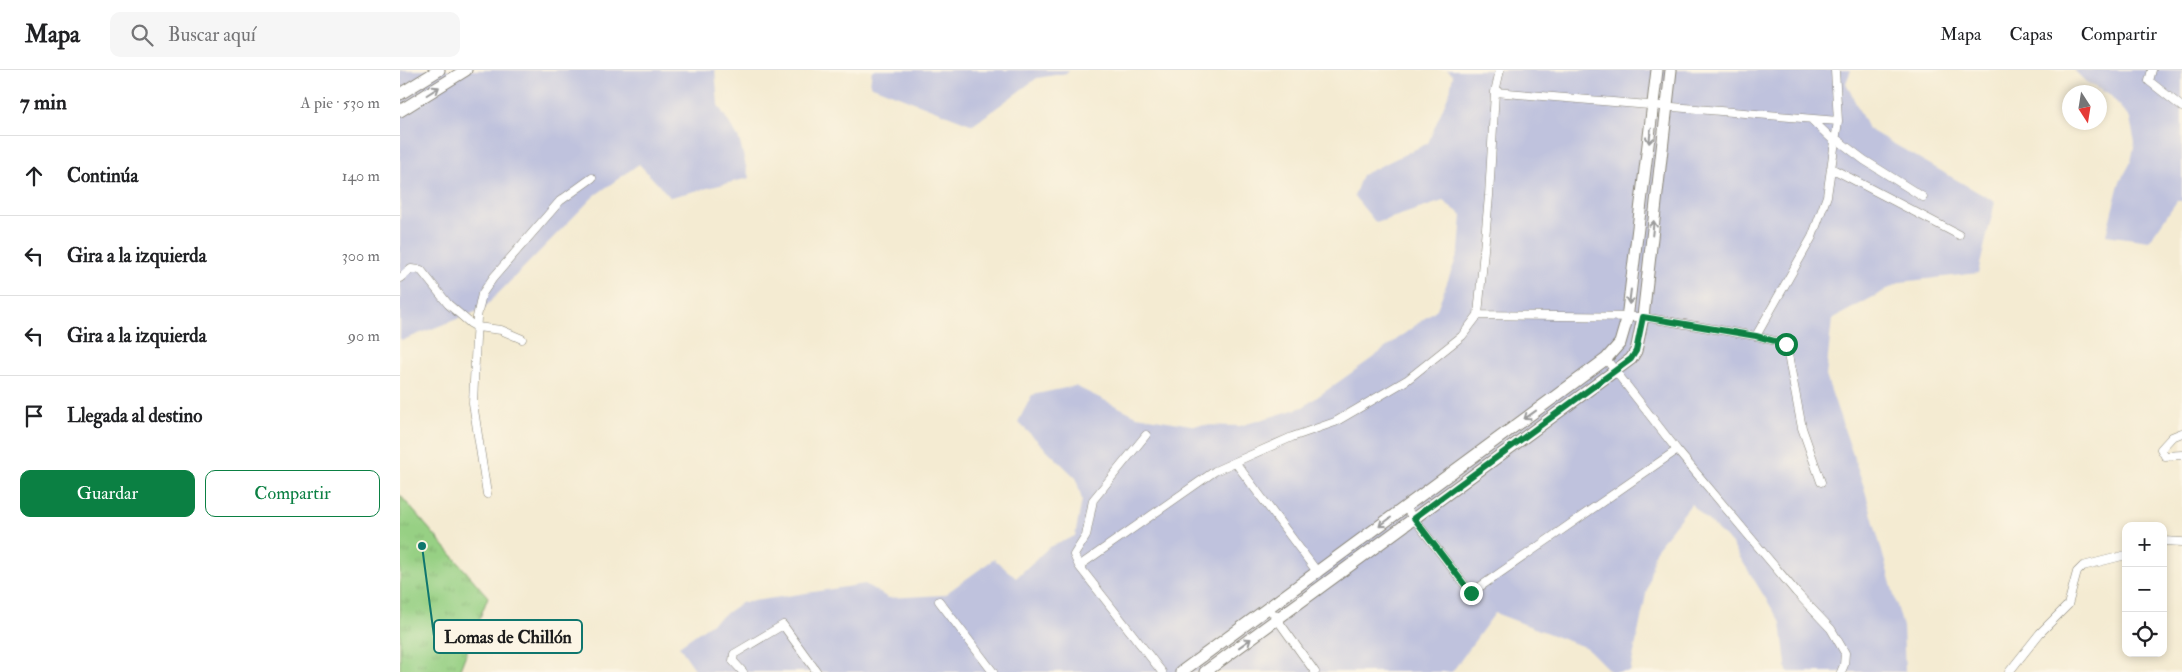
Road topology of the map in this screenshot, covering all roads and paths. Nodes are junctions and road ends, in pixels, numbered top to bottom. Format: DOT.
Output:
graph roads {
  1 [pos="439,70"];
  2 [pos="466,70"];
  3 [pos="1500,70"];
  4 [pos="1657,70"];
  5 [pos="1671,70"];
  6 [pos="1835,70"];
  7 [pos="2152,70"];
  8 [pos="1495,92"];
  9 [pos="400,94"];
  10 [pos="1653,106"];
  11 [pos="1666,106"];
  12 [pos="2182,107"];
  13 [pos="400,111"];
  14 [pos="1812,119"];
  15 [pos="1838,121"];
  16 [pos="1835,140"];
  17 [pos="1831,168"];
  18 [pos="592,178"];
  19 [pos="1923,197"];
  20 [pos="1959,235"];
  21 [pos="400,278"];
  22 [pos="1478,315"];
  23 [pos="1643,317"];
  24 [pos="1627,319"];
  25 [pos="478,327"];
  26 [pos="1756,336"];
  27 [pos="522,339"];
  28 [pos="1606,359"];
  29 [pos="1615,370"];
  30 [pos="2182,432"];
  31 [pos="1146,435"];
  32 [pos="1677,450"];
  33 [pos="2182,455"];
  34 [pos="1235,462"];
  35 [pos="1821,482"];
  36 [pos="487,494"];
  37 [pos="1405,506"];
  38 [pos="1414,518"];
  39 [pos="2167,541"];
  40 [pos="2182,542"];
  41 [pos="2122,556"];
  42 [pos="1079,566"];
  43 [pos="1318,573"];
  44 [pos="939,601"];
  45 [pos="1269,608"];
  46 [pos="1277,620"];
  47 [pos="1845,653"];
  48 [pos="743,672"];
  49 [pos="817,672"];
  50 [pos="993,672"];
  51 [pos="1162,672"];
  52 [pos="1181,672"];
  53 [pos="1205,672"];
  54 [pos="1315,672"];
  55 [pos="1841,672"];
  56 [pos="1849,672"];
  57 [pos="2009,672"];
  1 -- 9 [label="street"];
  13 -- 2 [label="street, one-way"];
  3 -- 8 [label="street"];
  4 -- 10 [label="street"];
  5 -- 11 [label="street"];
  6 -- 15 [label="street"];
  7 -- 12 [label="street"];
  8 -- 10 [label="street"];
  8 -- 22 [label="street"];
  10 -- 11 [label="street"];
  10 -- 24 [label="street, one-way"];
  11 -- 14 [label="street"];
  23 -- 11 [label="street, one-way"];
  14 -- 15 [label="street"];
  14 -- 16 [label="street"];
  15 -- 16 [label="street"];
  16 -- 17 [label="street"];
  16 -- 19 [label="street"];
  17 -- 20 [label="street"];
  17 -- 26 [label="street"];
  18 -- 25 [label="street"];
  21 -- 25 [label="street"];
  22 -- 24 [label="street"];
  22 -- 34 [label="street"];
  23 -- 24 [label="street"];
  23 -- 26 [label="street"];
  23 -- 29 [label="street"];
  24 -- 28 [label="street"];
  25 -- 27 [label="street"];
  25 -- 36 [label="street"];
  26 -- 35 [label="street"];
  28 -- 29 [label="street"];
  28 -- 37 [label="street, one-way"];
  29 -- 32 [label="street"];
  29 -- 38 [label="street"];
  30 -- 33 [label="street"];
  31 -- 42 [label="street"];
  32 -- 38 [label="street"];
  32 -- 47 [label="street"];
  34 -- 42 [label="street"];
  34 -- 43 [label="street"];
  37 -- 38 [label="street"];
  37 -- 43 [label="street, one-way"];
  38 -- 46 [label="street"];
  39 -- 40 [label="street"];
  41 -- 57 [label="street"];
  42 -- 51 [label="street"];
  43 -- 45 [label="street"];
  44 -- 50 [label="street"];
  45 -- 46 [label="street"];
  45 -- 52 [label="street"];
  53 -- 46 [label="street, one-way"];
  46 -- 54 [label="street"];
  47 -- 55 [label="street"];
  47 -- 56 [label="street"];
  48 -- 49 [label="street"];
}
